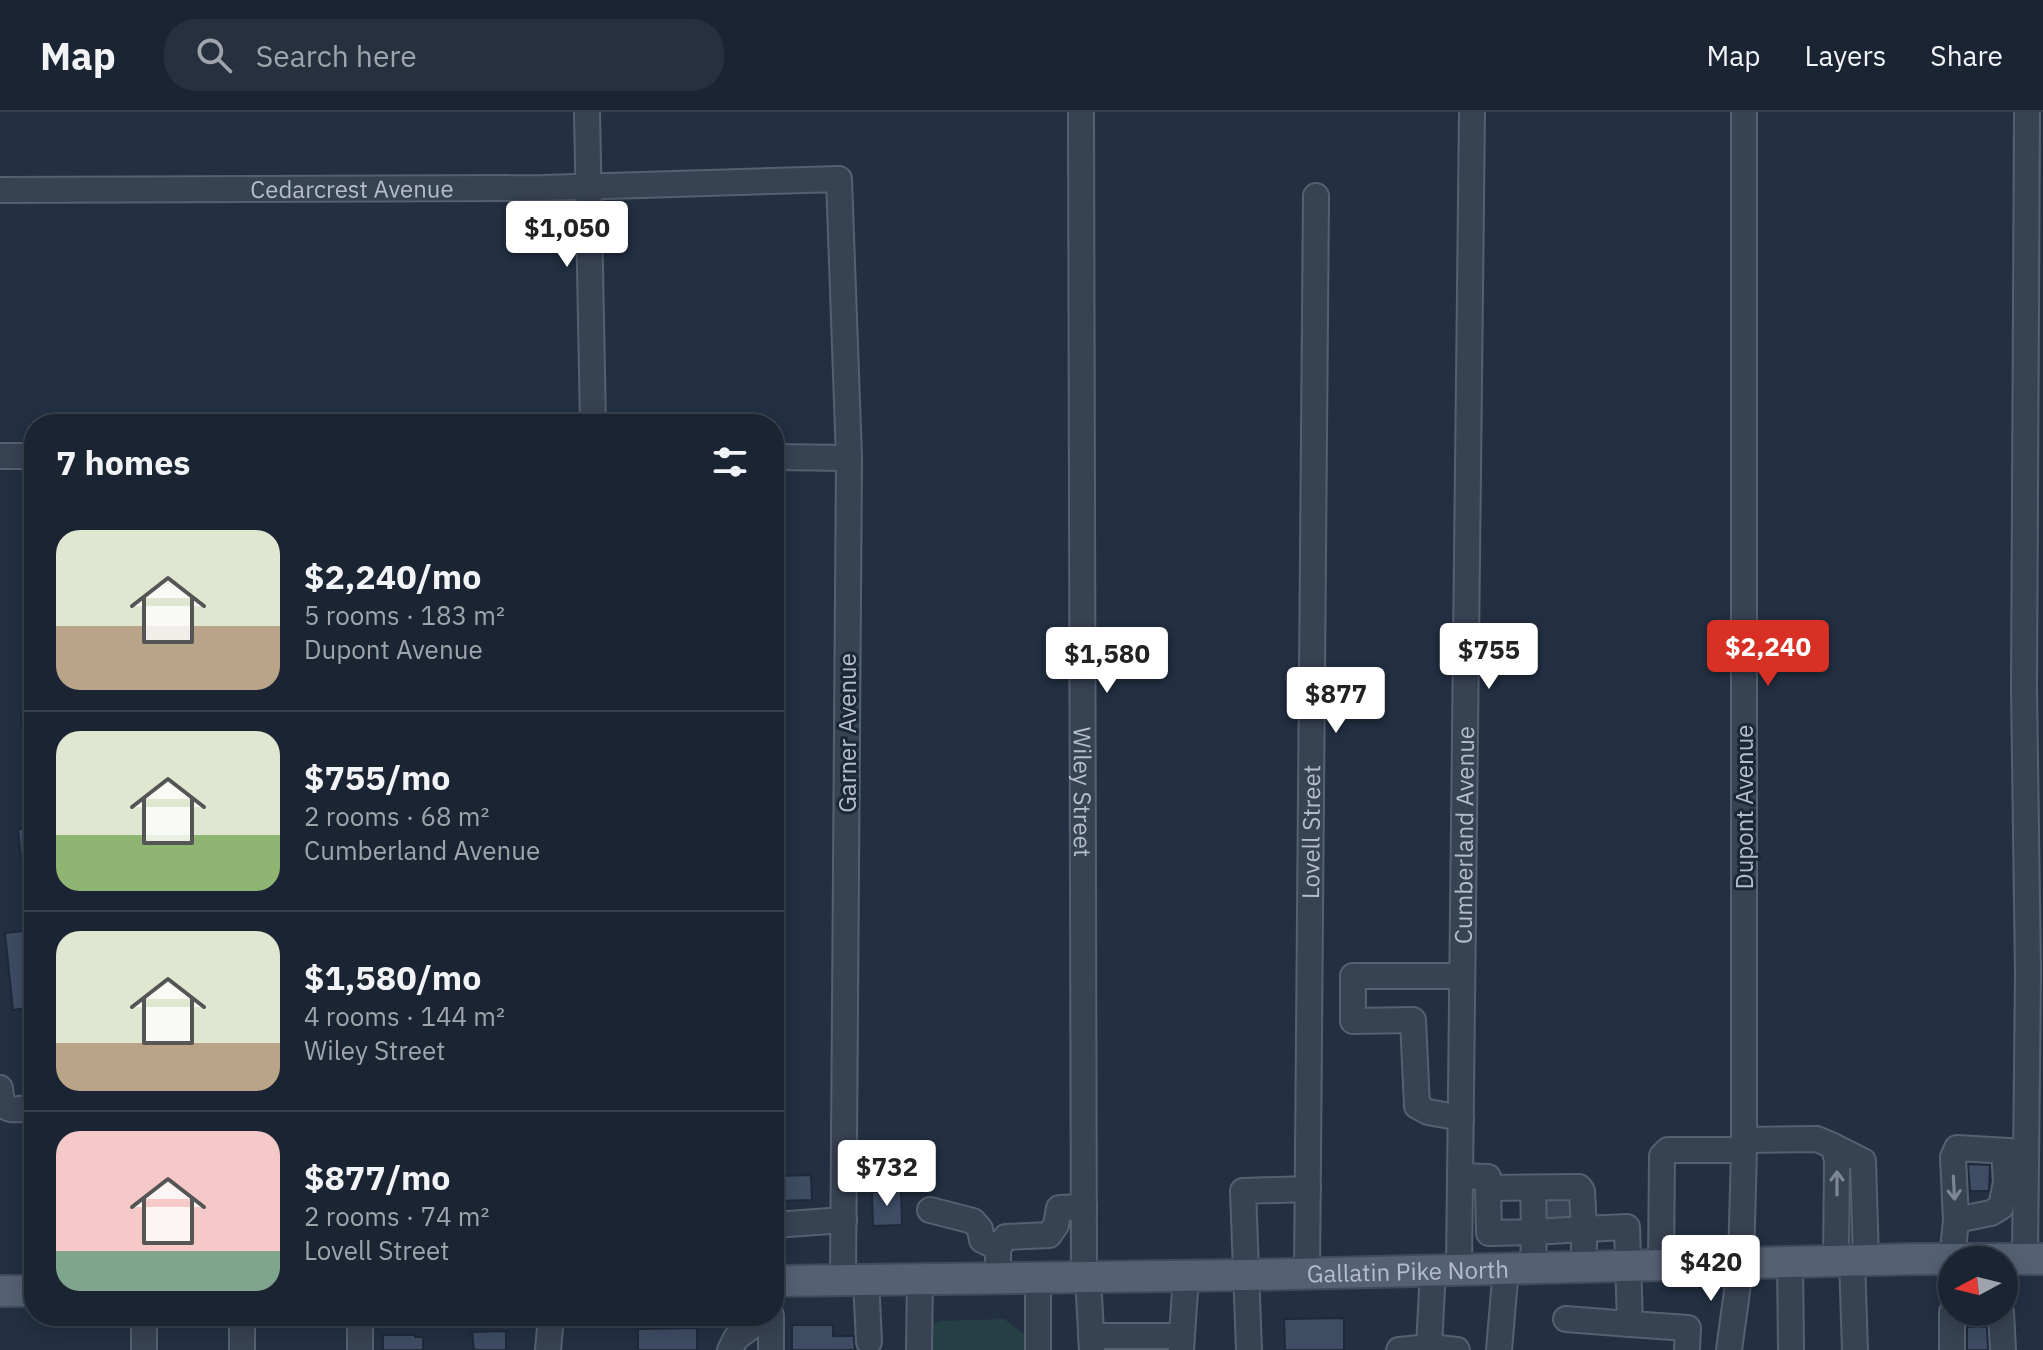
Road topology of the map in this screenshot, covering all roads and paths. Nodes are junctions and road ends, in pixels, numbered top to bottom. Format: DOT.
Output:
graph roads {
  1 [pos="587,112"];
  2 [pos="1081,112"];
  3 [pos="1472,112"];
  4 [pos="1744,112"];
  5 [pos="2027,112"];
  6 [pos="590,186"];
  7 [pos="839,187"];
  8 [pos="0,190"];
  9 [pos="1316,196"];
  10 [pos="2034,406"];
  11 [pos="593,414"];
  12 [pos="0,456"];
  13 [pos="24,456"];
  14 [pos="784,457"];
  15 [pos="849,458"];
  16 [pos="2036,973"];
  17 [pos="1462,976"];
  18 [pos="2035,1063"];
  19 [pos="0,1088"];
  20 [pos="24,1108"];
  21 [pos="2035,1111"];
  22 [pos="1461,1118"];
  23 [pos="1744,1145"];
  24 [pos="2015,1152"];
  25 [pos="891,1176"];
  26 [pos="1460,1176"];
  27 [pos="844,1178"];
  28 [pos="1488,1188"];
  29 [pos="1308,1189"];
  30 [pos="1084,1207"];
  31 [pos="1536,1209"];
  32 [pos="930,1210"];
  33 [pos="1580,1215"];
  34 [pos="844,1220"];
  35 [pos="1956,1220"];
  36 [pos="784,1224"];
  37 [pos="1459,1233"];
  38 [pos="1489,1233"];
  39 [pos="1953,1246"];
  40 [pos="2015,1246"];
  41 [pos="998,1248"];
  42 [pos="1938,1259"];
  43 [pos="1851,1260"];
  44 [pos="1741,1262"];
  45 [pos="1790,1262"];
  46 [pos="1628,1265"];
  47 [pos="1661,1265"];
  48 [pos="1584,1266"];
  49 [pos="1520,1267"];
  50 [pos="1446,1269"];
  51 [pos="1307,1274"];
  52 [pos="1247,1275"];
  53 [pos="1186,1276"];
  54 [pos="1038,1278"];
  55 [pos="1086,1278"];
  56 [pos="855,1279"];
  57 [pos="920,1279"];
  58 [pos="998,1279"];
  59 [pos="784,1281"];
  60 [pos="0,1291"];
  61 [pos="24,1291"];
  62 [pos="1566,1319"];
  63 [pos="1630,1324"];
  64 [pos="144,1326"];
  65 [pos="242,1326"];
  66 [pos="360,1326"];
  67 [pos="550,1326"];
  68 [pos="753,1326"];
  69 [pos="769,1326"];
  70 [pos="1952,1326"];
  71 [pos="2002,1326"];
  72 [pos="869,1342"];
  73 [pos="1092,1343"];
  74 [pos="1181,1343"];
  75 [pos="1429,1347"];
  76 [pos="144,1350"];
  77 [pos="242,1350"];
  78 [pos="360,1350"];
  79 [pos="548,1350"];
  80 [pos="730,1350"];
  81 [pos="771,1350"];
  82 [pos="919,1350"];
  83 [pos="1038,1350"];
  84 [pos="1249,1350"];
  85 [pos="1399,1350"];
  86 [pos="1457,1350"];
  87 [pos="1499,1350"];
  88 [pos="1687,1350"];
  89 [pos="1729,1350"];
  90 [pos="1791,1350"];
  91 [pos="1855,1350"];
  92 [pos="1952,1350"];
  93 [pos="2003,1350"];
  1 -- 6 [label="street"];
  2 -- 30 [label="street, Wiley Street"];
  3 -- 17 [label="street, Cumberland Avenue"];
  4 -- 23 [label="street, Dupont Avenue"];
  5 -- 10 [label="street"];
  6 -- 7 [label="street, Cedarcrest Avenue"];
  6 -- 8 [label="street, Cedarcrest Avenue"];
  6 -- 11 [label="street"];
  7 -- 15 [label="street, Garner Avenue"];
  9 -- 29 [label="street, Lovell Street"];
  10 -- 16 [label="street"];
  12 -- 13 [label="street"];
  14 -- 15 [label="street"];
  15 -- 27 [label="street, Garner Avenue"];
  16 -- 18 [label="street"];
  17 -- 22 [label="street, Cumberland Avenue"];
  17 -- 22 [label="street"];
  18 -- 21 [label="street"];
  19 -- 20 [label="street"];
  21 -- 24 [label="street"];
  22 -- 26 [label="street, Cumberland Avenue"];
  43 -- 23 [label="street, one-way"];
  23 -- 44 [label="street, Dupont Avenue"];
  23 -- 47 [label="street"];
  24 -- 35 [label="street"];
  24 -- 35 [label="street, one-way"];
  24 -- 40 [label="street"];
  25 -- 27 [label="street"];
  26 -- 28 [label="street"];
  26 -- 37 [label="street, Cumberland Avenue"];
  27 -- 34 [label="street, Garner Avenue"];
  28 -- 31 [label="street"];
  28 -- 38 [label="street"];
  29 -- 51 [label="street, Lovell Street"];
  29 -- 52 [label="street"];
  30 -- 41 [label="street"];
  30 -- 55 [label="street, Wiley Street"];
  31 -- 33 [label="street"];
  31 -- 33 [label="street"];
  31 -- 38 [label="street"];
  31 -- 49 [label="street"];
  32 -- 41 [label="street"];
  33 -- 46 [label="street"];
  33 -- 48 [label="street"];
  34 -- 36 [label="street"];
  34 -- 56 [label="street, Garner Avenue"];
  35 -- 39 [label="street"];
  37 -- 38 [label="street"];
  37 -- 50 [label="street, Cumberland Avenue"];
  41 -- 58 [label="street"];
  42 -- 43 [label="main road, Gallatin Pike North"];
  43 -- 45 [label="main road, Gallatin Pike North"];
  43 -- 91 [label="street"];
  44 -- 45 [label="main road, Gallatin Pike North"];
  44 -- 47 [label="main road, Gallatin Pike North"];
  44 -- 89 [label="street, Dupont Avenue"];
  45 -- 90 [label="street"];
  46 -- 47 [label="main road, Gallatin Pike North"];
  46 -- 48 [label="main road, Gallatin Pike North"];
  46 -- 63 [label="street"];
  48 -- 49 [label="main road, Gallatin Pike North"];
  49 -- 50 [label="main road, Gallatin Pike North"];
  49 -- 87 [label="street"];
  50 -- 51 [label="main road, Gallatin Pike North"];
  50 -- 75 [label="street, Cumberland Avenue"];
  51 -- 52 [label="main road, Gallatin Pike North"];
  52 -- 53 [label="main road, Gallatin Pike North"];
  52 -- 84 [label="street"];
  53 -- 55 [label="main road, Gallatin Pike North"];
  53 -- 74 [label="street"];
  54 -- 55 [label="main road, Gallatin Pike North"];
  54 -- 58 [label="main road, Gallatin Pike North"];
  54 -- 83 [label="street"];
  55 -- 73 [label="street, Wiley Street"];
  56 -- 57 [label="main road, Gallatin Pike North"];
  56 -- 59 [label="main road, Gallatin Pike North"];
  56 -- 72 [label="street, Garner Avenue"];
  57 -- 58 [label="main road, Gallatin Pike North"];
  57 -- 82 [label="street"];
  60 -- 61 [label="main road"];
  62 -- 63 [label="street"];
  63 -- 88 [label="street"];
  64 -- 76 [label="street"];
  65 -- 77 [label="street"];
  66 -- 78 [label="street"];
  67 -- 79 [label="street"];
  68 -- 80 [label="street"];
  69 -- 81 [label="street"];
  70 -- 92 [label="street"];
  71 -- 93 [label="street"];
  73 -- 74 [label="street"];
  75 -- 85 [label="street"];
  75 -- 86 [label="street"];
}
